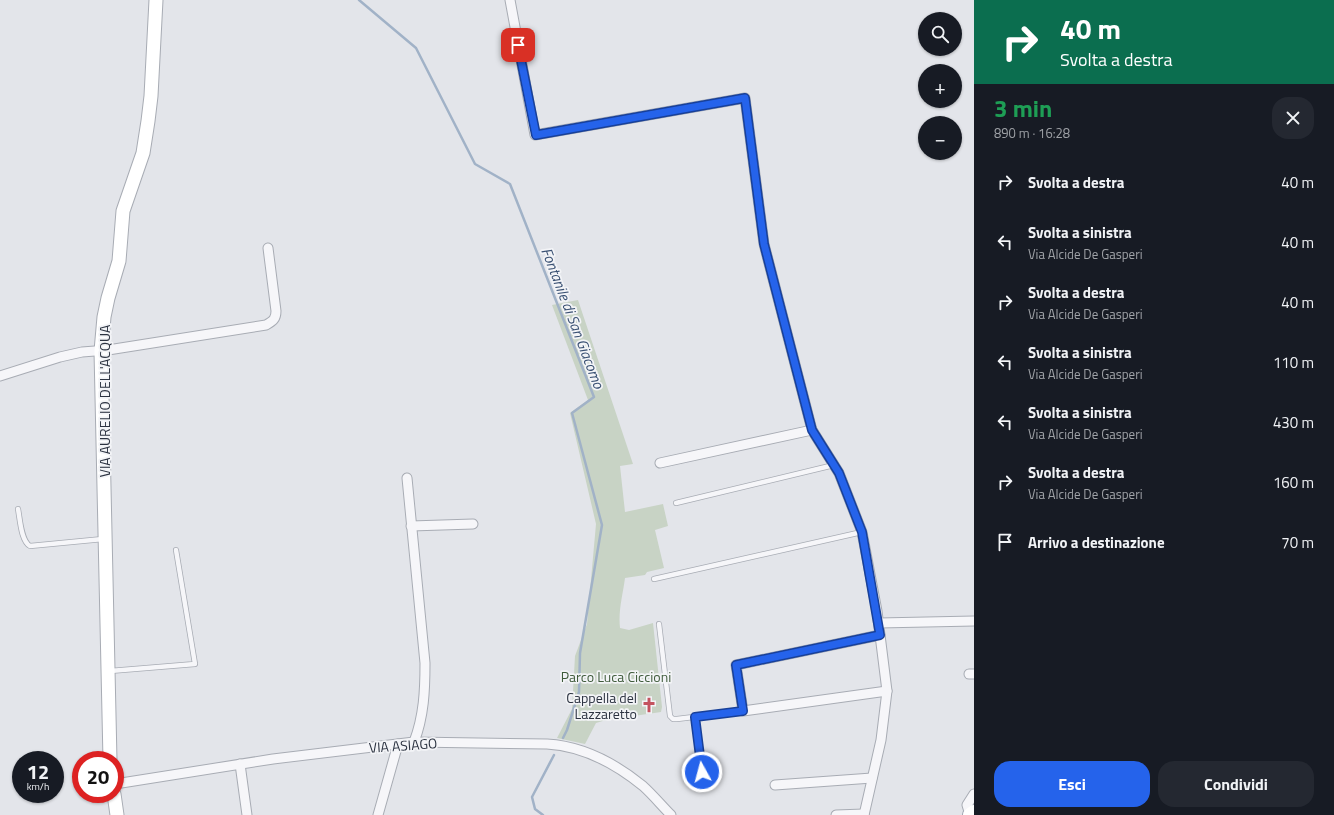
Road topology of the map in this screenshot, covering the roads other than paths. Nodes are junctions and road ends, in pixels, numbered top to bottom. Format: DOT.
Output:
graph roads {
  1 [pos="156,0"];
  2 [pos="510,0"];
  3 [pos="268,248"];
  4 [pos="101,350"];
  5 [pos="0,376"];
  6 [pos="812,430"];
  7 [pos="660,463"];
  8 [pos="834,465"];
  9 [pos="407,478"];
  10 [pos="676,503"];
  11 [pos="18,509"];
  12 [pos="473,524"];
  13 [pos="411,526"];
  14 [pos="862,532"];
  15 [pos="106,539"];
  16 [pos="176,550"];
  17 [pos="654,579"];
  18 [pos="974,621"];
  19 [pos="879,623"];
  20 [pos="659,624"];
  21 [pos="880,635"];
  22 [pos="108,671"];
  23 [pos="887,691"];
  24 [pos="743,711"];
  25 [pos="695,717"];
  26 [pos="414,742"];
  27 [pos="398,744"];
  28 [pos="110,751"];
  29 [pos="240,764"];
  30 [pos="872,778"];
  31 [pos="124,783"];
  32 [pos="775,785"];
  33 [pos="703,786"];
  34 [pos="974,794"];
  35 [pos="115,803"];
  36 [pos="974,812"];
  37 [pos="668,814"];
  38 [pos="117,815"];
  39 [pos="248,815"];
  40 [pos="378,815"];
  41 [pos="836,815"];
  42 [pos="864,815"];
  43 [pos="970,815"];
  1 -- 4 [label="street, VIA AURELIO DELL'ACQUA"];
  2 -- 6 [label="street"];
  3 -- 4 [label="street"];
  4 -- 5 [label="street"];
  4 -- 15 [label="street, VIA AURELIO DELL'ACQUA"];
  6 -- 7 [label="street"];
  6 -- 8 [label="street"];
  8 -- 10 [label="lane"];
  8 -- 14 [label="street"];
  9 -- 13 [label="street"];
  11 -- 15 [label="lane"];
  12 -- 13 [label="street"];
  13 -- 26 [label="street"];
  14 -- 17 [label="lane"];
  14 -- 19 [label="street"];
  15 -- 22 [label="street, VIA AURELIO DELL'ACQUA"];
  16 -- 22 [label="lane"];
  18 -- 19 [label="street"];
  19 -- 21 [label="street"];
  20 -- 25 [label="lane"];
  21 -- 23 [label="street"];
  21 -- 24 [label="street"];
  22 -- 28 [label="street, VIA AURELIO DELL'ACQUA"];
  23 -- 24 [label="street"];
  23 -- 30 [label="street"];
  24 -- 25 [label="lane"];
  25 -- 33 [label="lane"];
  26 -- 27 [label="street, VIA ASIAGO"];
  26 -- 37 [label="street, VIA ASIAGO"];
  27 -- 29 [label="street, VIA ASIAGO"];
  27 -- 40 [label="street"];
  29 -- 31 [label="street, VIA ASIAGO"];
  29 -- 39 [label="street"];
  30 -- 32 [label="street"];
  30 -- 42 [label="street"];
  34 -- 43 [label="street"];
  35 -- 38 [label="street"];
  36 -- 43 [label="main road"];
  41 -- 42 [label="street"];
}
